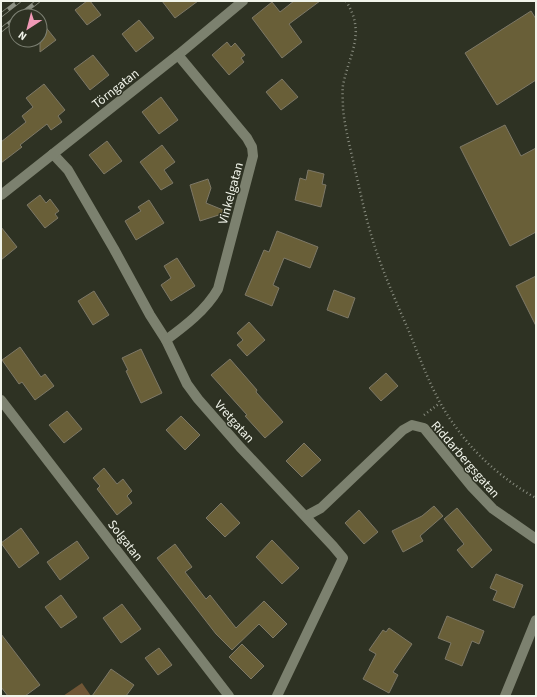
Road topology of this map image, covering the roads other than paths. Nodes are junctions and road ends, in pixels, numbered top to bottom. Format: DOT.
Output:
graph roads {
  1 [pos="243,1"];
  2 [pos="178,55"];
  3 [pos="53,154"];
  4 [pos="1,195"];
  5 [pos="166,340"];
  6 [pos="1,400"];
  7 [pos="306,516"];
  8 [pos="536,539"];
  9 [pos="536,620"];
  10 [pos="229,696"];
  11 [pos="277,696"];
  12 [pos="505,696"];
  1 -- 2 [label="street, Törngatan"];
  2 -- 3 [label="street, Törngatan"];
  2 -- 5 [label="street, Vinkelgatan"];
  3 -- 4 [label="street, Törngatan"];
  3 -- 5 [label="street, Vretgatan"];
  5 -- 7 [label="street, Vretgatan"];
  6 -- 10 [label="street, Solgatan"];
  7 -- 8 [label="street, Riddarbergsgatan"];
  7 -- 11 [label="street, Vretgatan"];
  9 -- 12 [label="street"];
}
